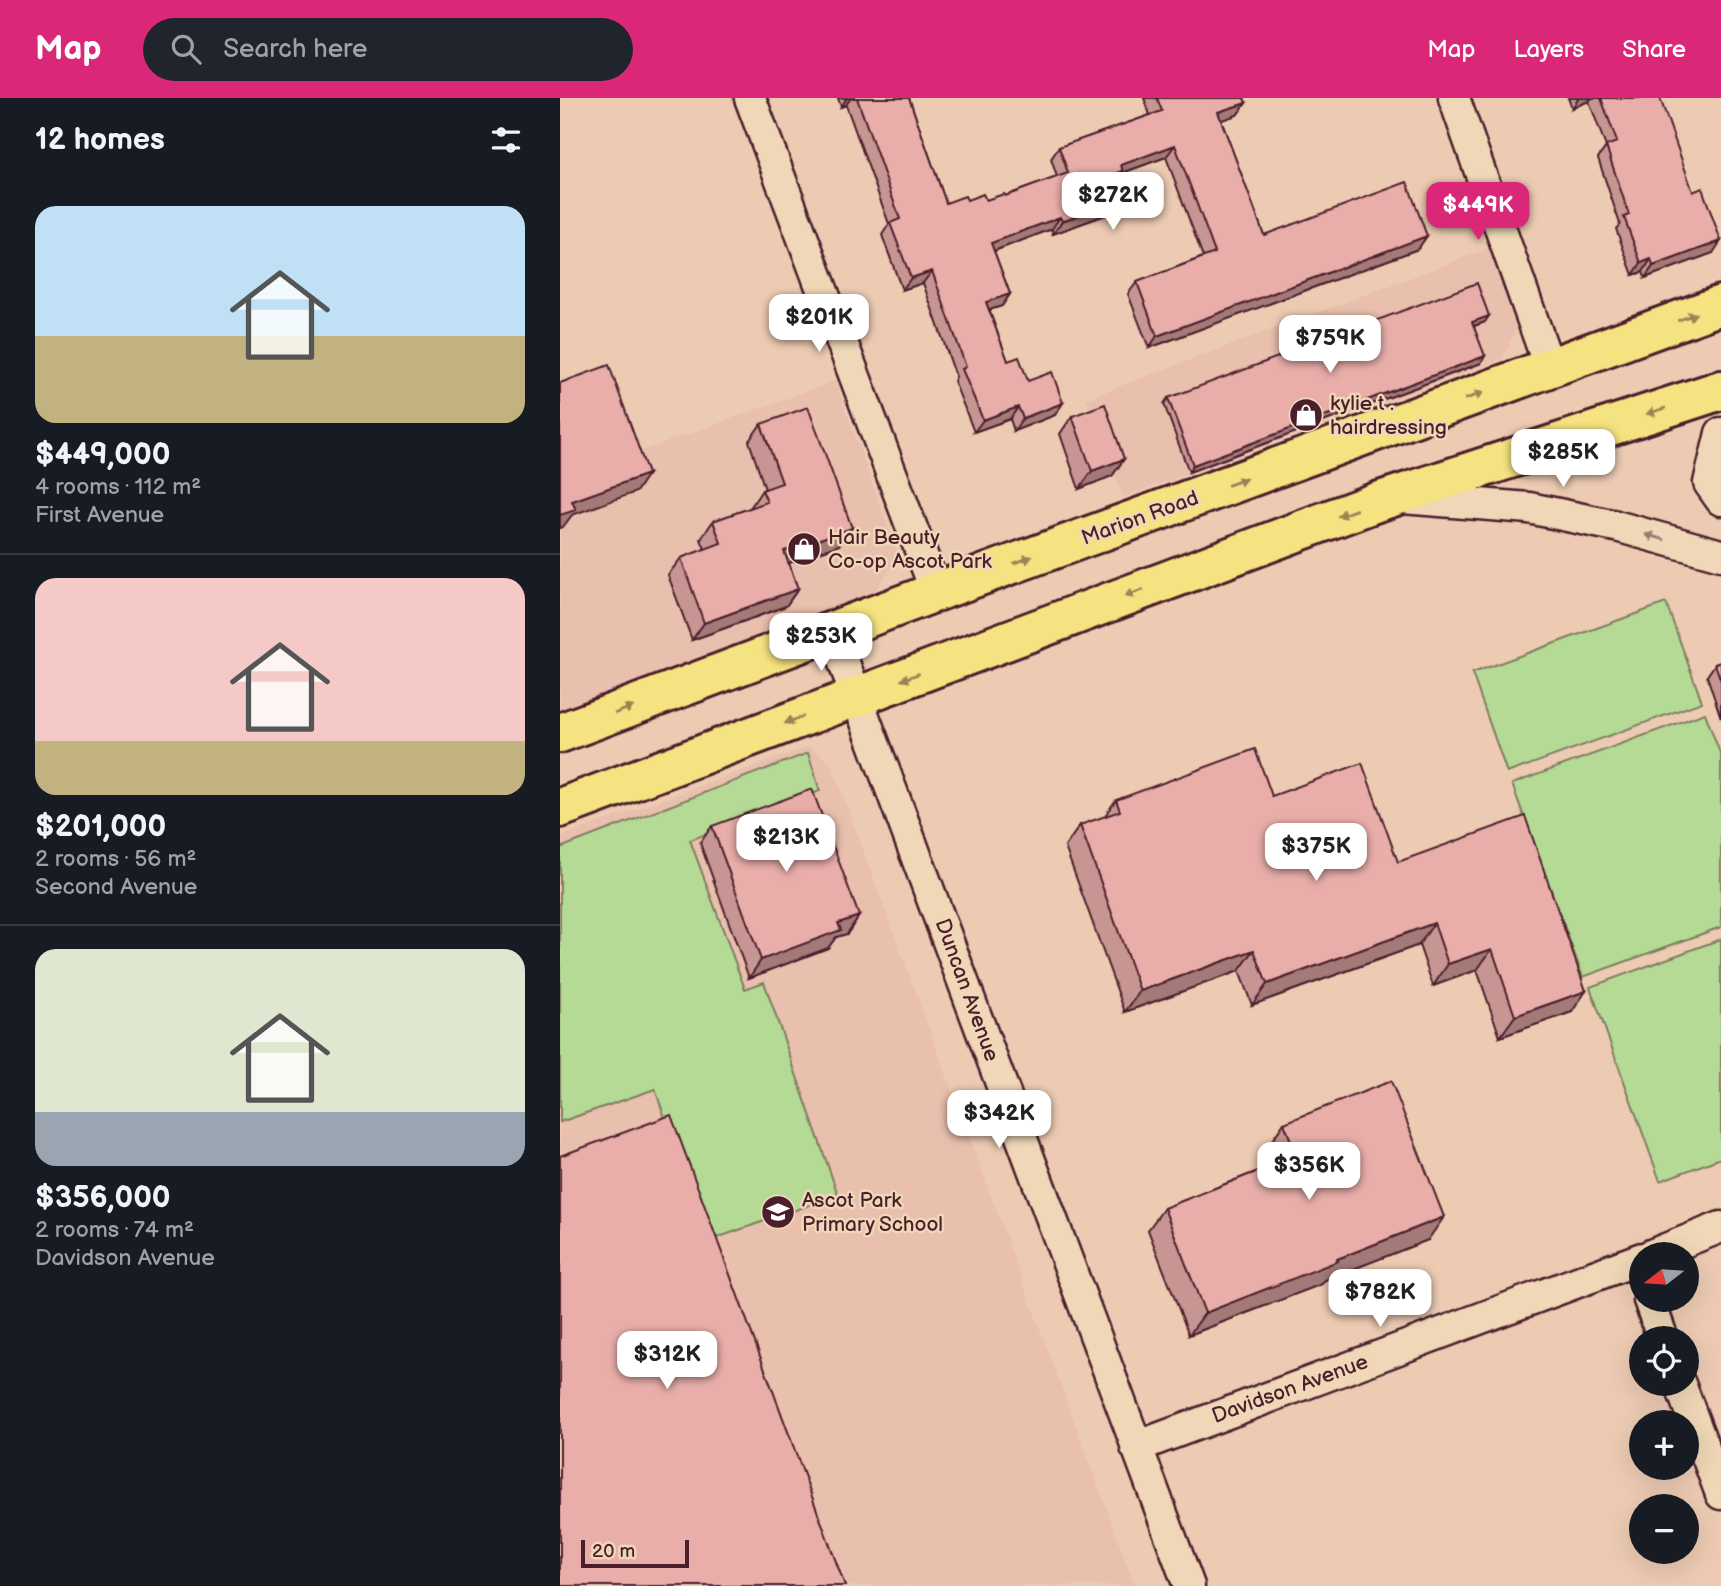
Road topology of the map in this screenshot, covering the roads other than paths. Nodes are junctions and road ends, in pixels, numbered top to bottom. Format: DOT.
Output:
graph roads {
  1 [pos="750,98"];
  2 [pos="1454,98"];
  3 [pos="1721,304"];
  4 [pos="1550,369"];
  5 [pos="1721,390"];
  6 [pos="1721,433"];
  7 [pos="1392,498"];
  8 [pos="1721,500"];
  9 [pos="1721,555"];
  10 [pos="936,592"];
  11 [pos="832,631"];
  12 [pos="858,696"];
  13 [pos="560,733"];
  14 [pos="560,808"];
  15 [pos="1721,1227"];
  16 [pos="1689,1242"];
  17 [pos="1629,1269"];
  18 [pos="1684,1396"];
  19 [pos="1136,1447"];
  20 [pos="1721,1494"];
  21 [pos="1189,1586"];
  1 -- 10 [label="street"];
  2 -- 4 [label="street"];
  4 -- 3 [label="main road, Marion Road, one-way"];
  10 -- 4 [label="main road, Marion Road, one-way"];
  5 -- 7 [label="main road, one-way"];
  6 -- 8 [label="street"];
  9 -- 7 [label="street, one-way"];
  7 -- 12 [label="main road, one-way"];
  10 -- 11 [label="main road, Marion Road"];
  11 -- 12 [label="street, Duncan Avenue"];
  13 -- 11 [label="main road, Marion Road, one-way"];
  12 -- 14 [label="main road, one-way"];
  12 -- 19 [label="street, Duncan Avenue"];
  15 -- 16 [label="street, Davidson Avenue"];
  17 -- 19 [label="street, Davidson Avenue"];
  18 -- 20 [label="street"];
  19 -- 21 [label="street, Duncan Avenue"];
}
